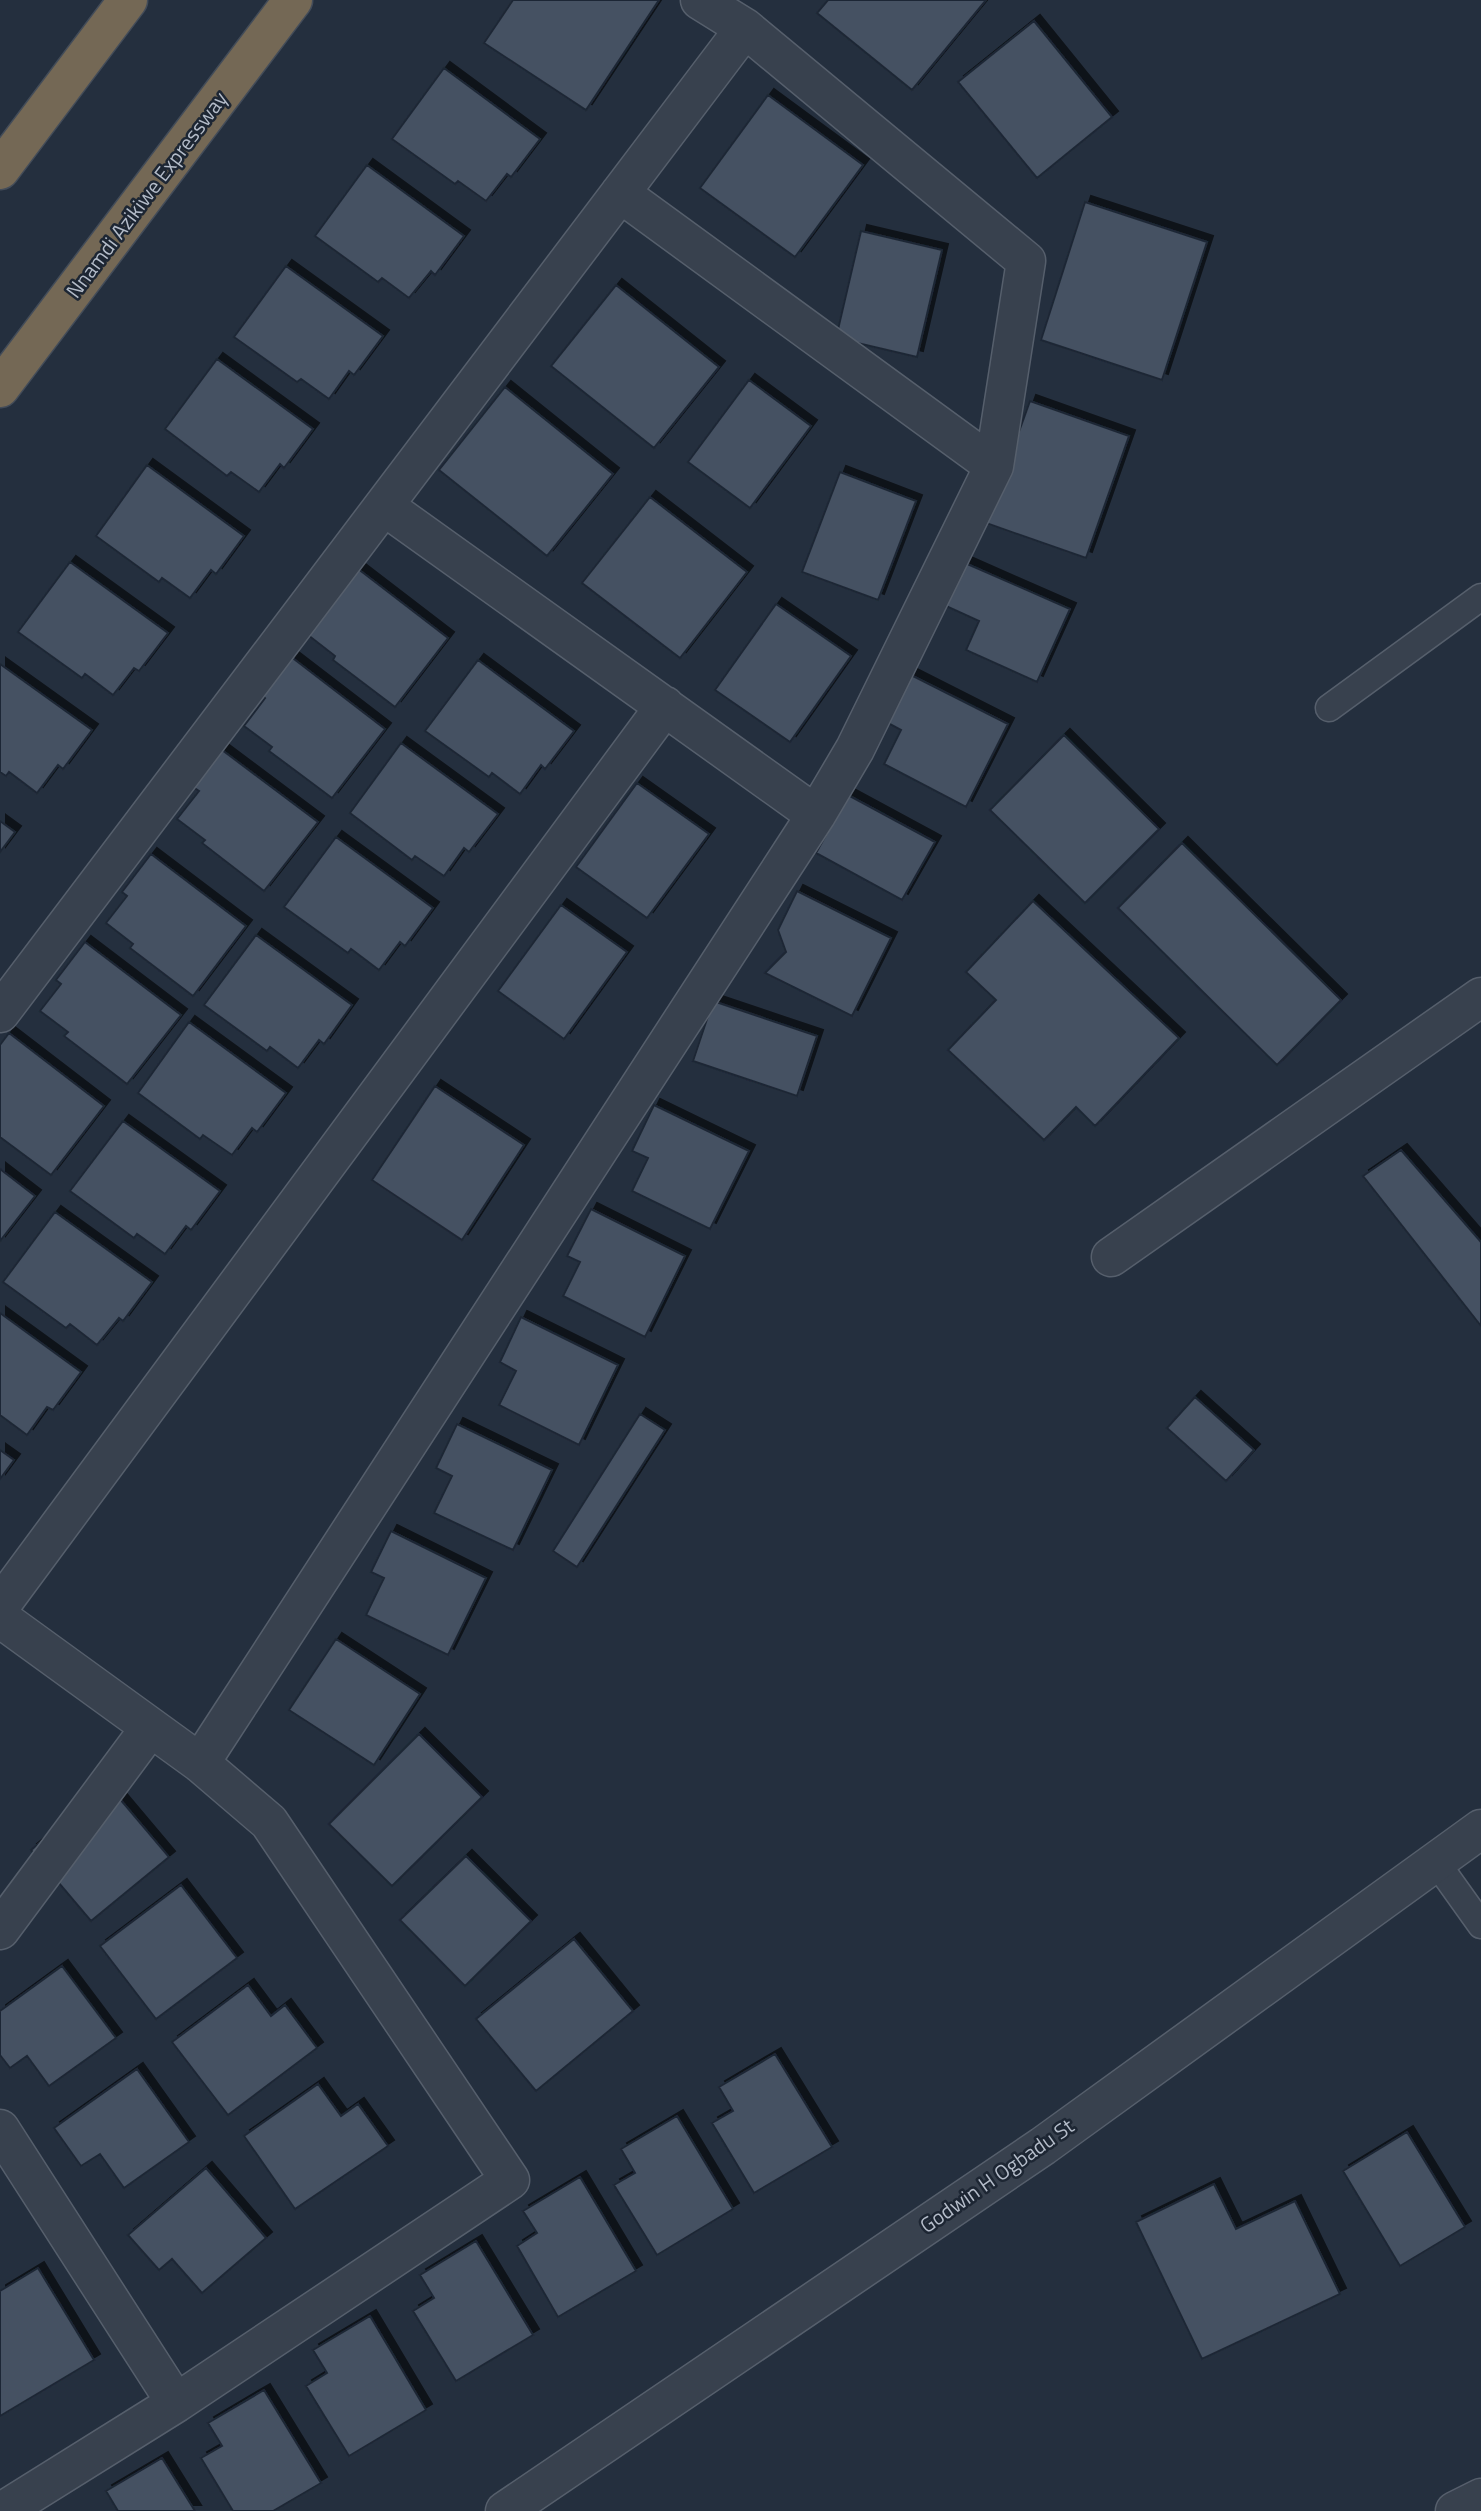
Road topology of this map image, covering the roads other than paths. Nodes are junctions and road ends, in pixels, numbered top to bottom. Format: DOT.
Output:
graph roads {
  1 [pos="128,0"];
  2 [pos="293,0"];
  3 [pos="700,0"];
  4 [pos="746,28"];
  5 [pos="0,170"];
  6 [pos="620,193"];
  7 [pos="0,388"];
  8 [pos="994,466"];
  9 [pos="384,506"];
  10 [pos="1481,597"];
  11 [pos="665,706"];
  12 [pos="1329,708"];
  13 [pos="816,815"];
  14 [pos="1481,997"];
  15 [pos="0,1013"];
  16 [pos="1111,1257"];
  17 [pos="0,1606"];
  18 [pos="0,1618"];
  19 [pos="150,1728"];
  20 [pos="200,1763"];
  21 [pos="1481,1829"];
  22 [pos="1436,1862"];
  23 [pos="1481,1925"];
  24 [pos="0,1930"];
  25 [pos="0,2129"];
  26 [pos="176,2403"];
  27 [pos="1481,2498"];
  28 [pos="3,2511"];
  29 [pos="505,2511"];
  30 [pos="1455,2511"];
  1 -- 5 [label="highway"];
  2 -- 7 [label="highway, Nnamdi Azikiwe Expressway"];
  3 -- 4 [label="street"];
  4 -- 6 [label="street"];
  4 -- 8 [label="street"];
  6 -- 8 [label="street"];
  6 -- 9 [label="street"];
  8 -- 13 [label="street"];
  9 -- 11 [label="street"];
  9 -- 15 [label="street"];
  10 -- 12 [label="lane"];
  11 -- 13 [label="street"];
  11 -- 17 [label="street"];
  13 -- 20 [label="street"];
  14 -- 16 [label="street"];
  18 -- 19 [label="street"];
  19 -- 20 [label="street"];
  19 -- 24 [label="street"];
  20 -- 26 [label="street"];
  21 -- 22 [label="street, Godwin H Ogbadu St"];
  22 -- 23 [label="lane"];
  22 -- 29 [label="street, Godwin H Ogbadu St"];
  25 -- 26 [label="street"];
  26 -- 28 [label="street"];
  27 -- 30 [label="street"];
}
